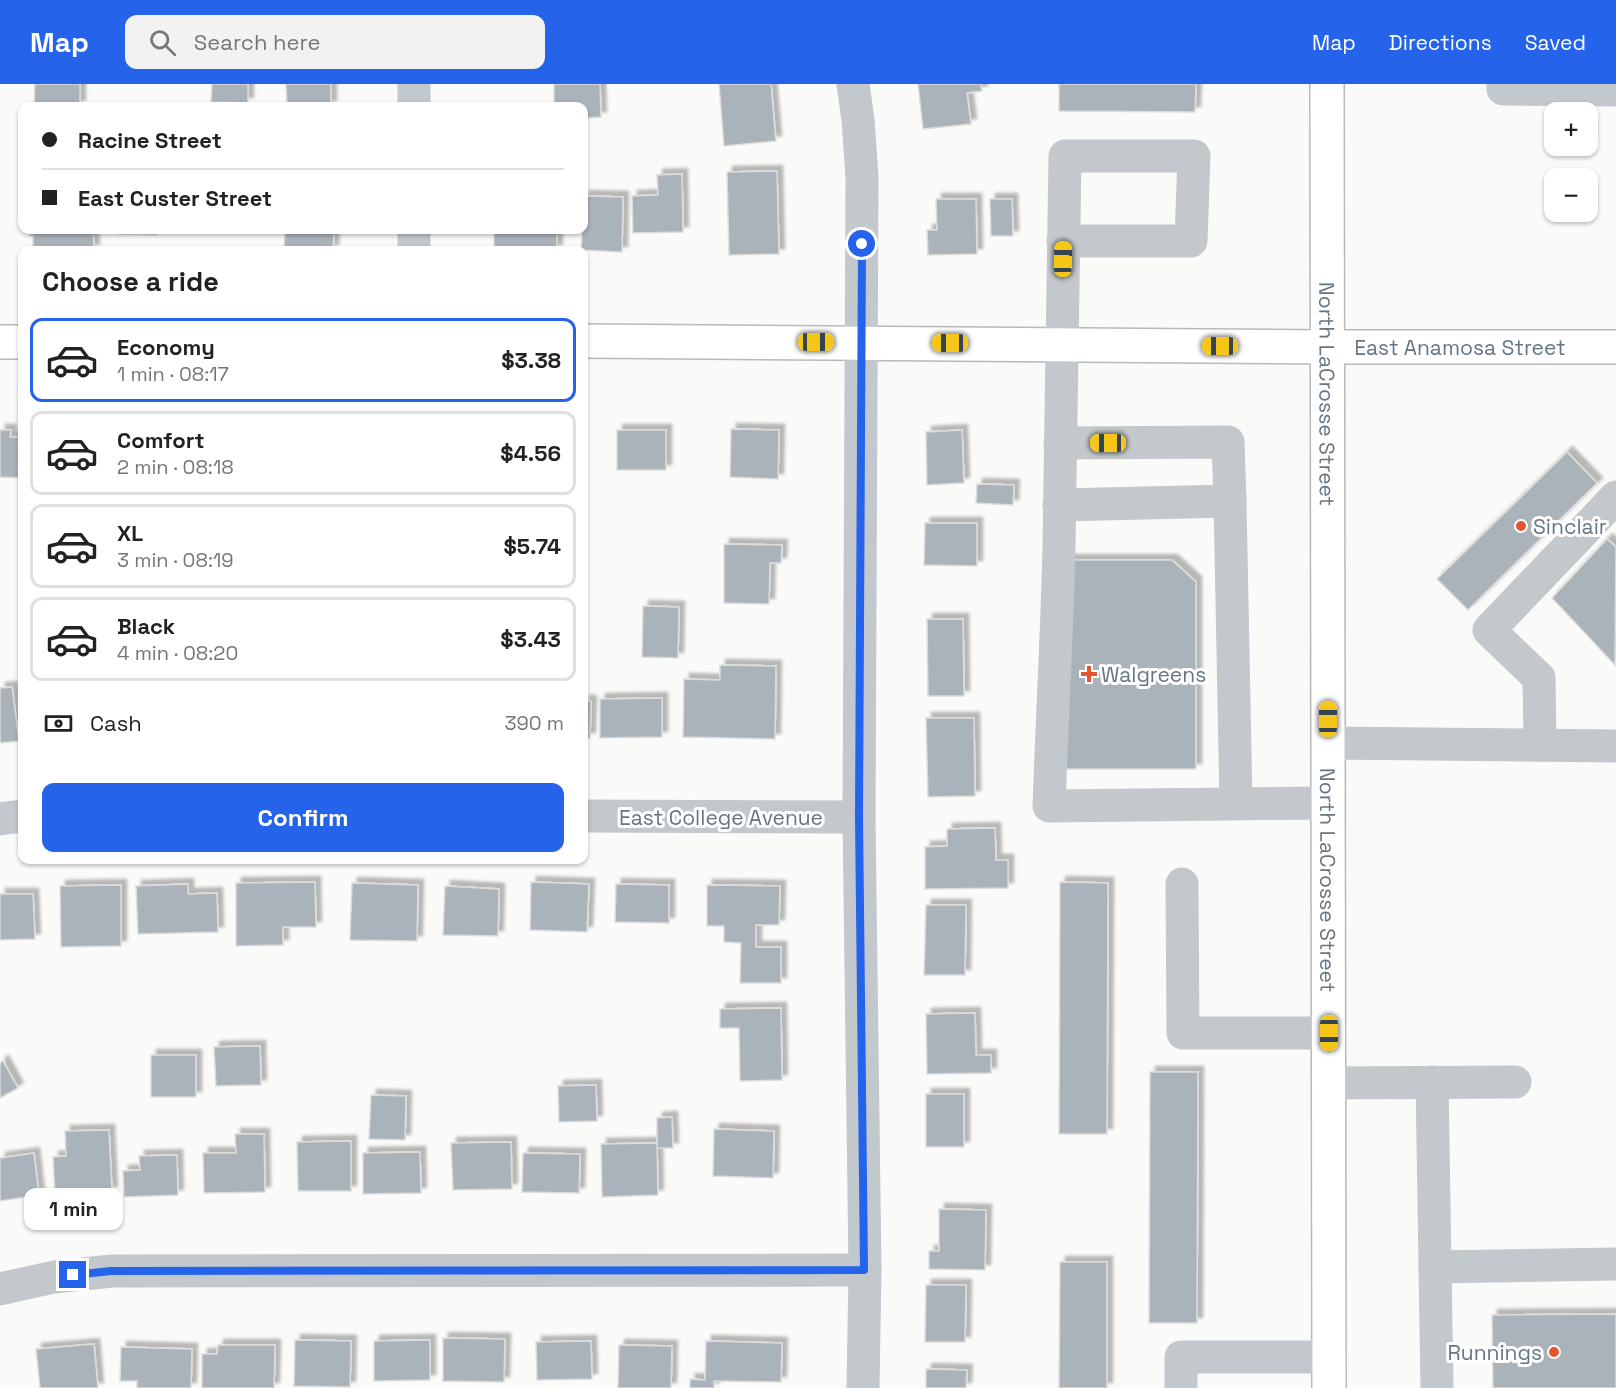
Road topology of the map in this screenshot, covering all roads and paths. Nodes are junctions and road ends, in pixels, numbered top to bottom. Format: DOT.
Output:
graph roads {
  1 [pos="414,84"];
  2 [pos="853,84"];
  3 [pos="1328,84"];
  4 [pos="1503,84"];
  5 [pos="1616,90"];
  6 [pos="414,102"];
  7 [pos="1063,241"];
  8 [pos="588,341"];
  9 [pos="0,342"];
  10 [pos="18,342"];
  11 [pos="862,342"];
  12 [pos="1061,344"];
  13 [pos="1328,347"];
  14 [pos="1616,347"];
  15 [pos="1060,443"];
  16 [pos="1616,497"];
  17 [pos="1230,501"];
  18 [pos="1059,505"];
  19 [pos="1328,743"];
  20 [pos="1540,745"];
  21 [pos="1616,746"];
  22 [pos="1236,803"];
  23 [pos="1328,803"];
  24 [pos="588,816"];
  25 [pos="18,817"];
  26 [pos="859,817"];
  27 [pos="0,819"];
  28 [pos="1182,884"];
  29 [pos="1329,1033"];
  30 [pos="1432,1082"];
  31 [pos="1515,1082"];
  32 [pos="1329,1083"];
  33 [pos="1616,1264"];
  34 [pos="1435,1267"];
  35 [pos="864,1270"];
  36 [pos="0,1289"];
  37 [pos="1329,1372"];
  38 [pos="863,1388"];
  39 [pos="1182,1388"];
  40 [pos="1437,1388"];
  1 -- 6 [label="street"];
  2 -- 11 [label="street"];
  3 -- 13 [label="main road, North LaCrosse Street"];
  4 -- 5 [label="street"];
  7 -- 7 [label="street"];
  7 -- 12 [label="street"];
  8 -- 11 [label="main road, East Anamosa Street"];
  9 -- 10 [label="main road"];
  11 -- 12 [label="main road, East Anamosa Street"];
  11 -- 26 [label="street"];
  12 -- 13 [label="main road, East Anamosa Street"];
  12 -- 15 [label="street"];
  13 -- 14 [label="main road, East Anamosa Street"];
  13 -- 19 [label="main road, North LaCrosse Street"];
  15 -- 17 [label="street"];
  15 -- 18 [label="street"];
  16 -- 20 [label="street"];
  17 -- 18 [label="street"];
  17 -- 22 [label="street"];
  18 -- 22 [label="street"];
  19 -- 20 [label="street"];
  19 -- 23 [label="main road, North LaCrosse Street"];
  20 -- 21 [label="street"];
  22 -- 23 [label="street"];
  23 -- 29 [label="main road, North LaCrosse Street"];
  24 -- 26 [label="street, East College Avenue"];
  25 -- 27 [label="street"];
  26 -- 35 [label="street"];
  28 -- 29 [label="street"];
  29 -- 32 [label="main road, North LaCrosse Street"];
  30 -- 31 [label="street"];
  30 -- 32 [label="street"];
  30 -- 34 [label="street"];
  32 -- 37 [label="main road, North LaCrosse Street"];
  33 -- 34 [label="street"];
  34 -- 40 [label="street"];
  35 -- 36 [label="street"];
  35 -- 38 [label="street"];
  37 -- 39 [label="street"];
}
